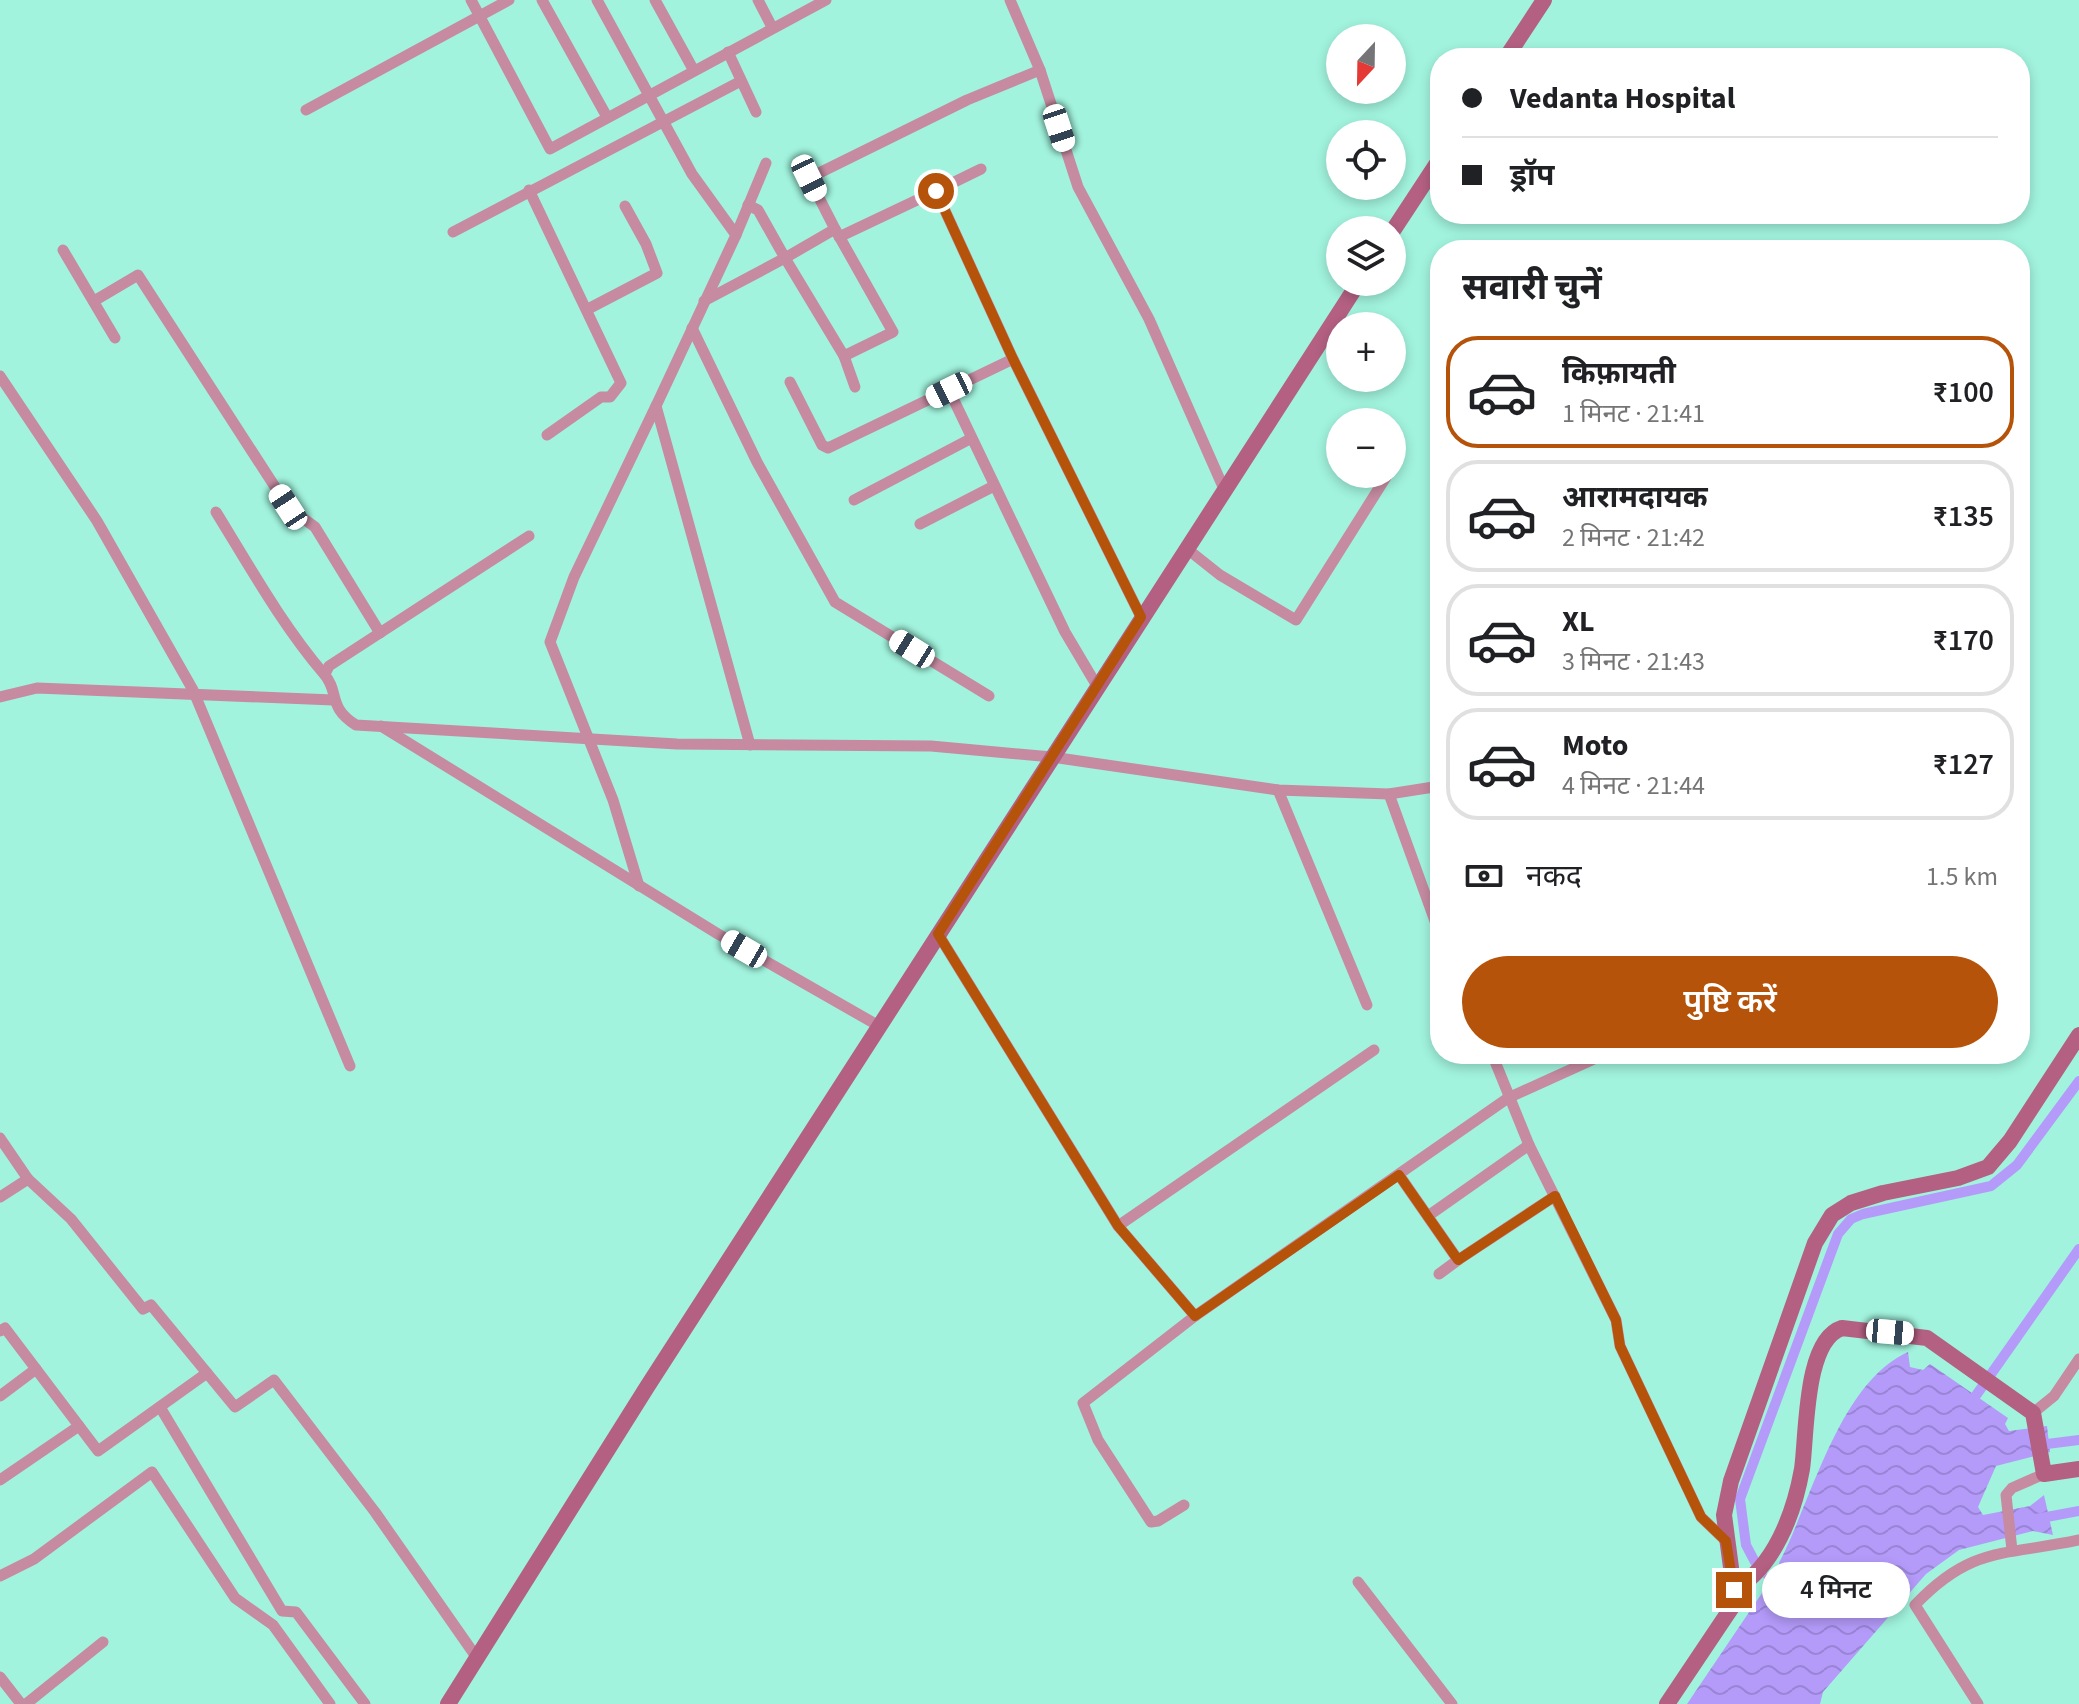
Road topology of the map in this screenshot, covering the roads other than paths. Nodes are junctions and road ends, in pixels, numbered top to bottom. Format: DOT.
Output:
graph roads {
  1 [pos="471,0"];
  2 [pos="509,0"];
  3 [pos="542,0"];
  4 [pos="597,0"];
  5 [pos="655,0"];
  6 [pos="758,0"];
  7 [pos="826,0"];
  8 [pos="1010,0"];
  9 [pos="1544,0"];
  10 [pos="480,16"];
  11 [pos="772,27"];
  12 [pos="1513,48"];
  13 [pos="728,52"];
  14 [pos="693,69"];
  15 [pos="1040,70"];
  16 [pos="741,81"];
  17 [pos="650,94"];
  18 [pos="306,110"];
  19 [pos="756,112"];
  20 [pos="607,117"];
  21 [pos="664,122"];
  22 [pos="766,163"];
  23 [pos="981,169"];
  24 [pos="1430,174"];
  25 [pos="529,190"];
  26 [pos="936,191"];
  27 [pos="748,205"];
  28 [pos="625,206"];
  29 [pos="1403,216"];
  30 [pos="453,232"];
  31 [pos="837,233"];
  32 [pos="736,235"];
  33 [pos="63,250"];
  34 [pos="785,258"];
  35 [pos="1350,296"];
  36 [pos="94,301"];
  37 [pos="704,301"];
  38 [pos="588,309"];
  39 [pos="692,328"];
  40 [pos="115,338"];
  41 [pos="844,356"];
  42 [pos="1013,359"];
  43 [pos="0,376"];
  44 [pos="790,382"];
  45 [pos="855,387"];
  46 [pos="949,390"];
  47 [pos="656,406"];
  48 [pos="547,435"];
  49 [pos="970,439"];
  50 [pos="994,486"];
  51 [pos="1379,488"];
  52 [pos="1224,489"];
  53 [pos="854,500"];
  54 [pos="216,512"];
  55 [pos="920,524"];
  56 [pos="529,536"];
  57 [pos="1186,548"];
  58 [pos="1141,617"];
  59 [pos="380,633"];
  60 [pos="325,674"];
  61 [pos="1097,686"];
  62 [pos="195,694"];
  63 [pos="989,696"];
  64 [pos="0,697"];
  65 [pos="333,700"];
  66 [pos="380,726"];
  67 [pos="585,738"];
  68 [pos="750,745"];
  69 [pos="1052,757"];
  70 [pos="1430,788"];
  71 [pos="1278,790"];
  72 [pos="1389,794"];
  73 [pos="639,886"];
  74 [pos="1430,907"];
  75 [pos="938,934"];
  76 [pos="1367,1005"];
  77 [pos="879,1026"];
  78 [pos="2079,1035"];
  79 [pos="1374,1050"];
  80 [pos="1496,1064"];
  81 [pos="1583,1064"];
  82 [pos="350,1066"];
  83 [pos="1508,1098"];
  84 [pos="0,1138"];
  85 [pos="1529,1145"];
  86 [pos="1399,1175"];
  87 [pos="28,1179"];
  88 [pos="1555,1196"];
  89 [pos="0,1197"];
  90 [pos="1428,1216"];
  91 [pos="1118,1226"];
  92 [pos="1458,1260"];
  93 [pos="1439,1274"];
  94 [pos="1195,1316"];
  95 [pos="0,1331"];
  96 [pos="2079,1359"];
  97 [pos="36,1369"];
  98 [pos="207,1373"];
  99 [pos="0,1396"];
  100 [pos="160,1407"];
  101 [pos="2030,1414"];
  102 [pos="79,1426"];
  103 [pos="2079,1469"];
  104 [pos="2044,1474"];
  105 [pos="0,1480"];
  106 [pos="1184,1505"];
  107 [pos="2079,1540"];
  108 [pos="1726,1541"];
  109 [pos="2011,1547"];
  110 [pos="0,1576"];
  111 [pos="1358,1582"];
  112 [pos="1734,1590"];
  113 [pos="103,1642"];
  114 [pos="477,1658"];
  115 [pos="0,1677"];
  116 [pos="24,1704"];
  117 [pos="330,1704"];
  118 [pos="365,1704"];
  119 [pos="448,1704"];
  120 [pos="1452,1704"];
  121 [pos="1667,1704"];
  122 [pos="1978,1704"];
  1 -- 10 [label="street"];
  2 -- 10 [label="street"];
  3 -- 20 [label="street"];
  4 -- 17 [label="street"];
  5 -- 14 [label="street"];
  6 -- 11 [label="street"];
  7 -- 11 [label="street"];
  8 -- 15 [label="street"];
  9 -- 12 [label="main road"];
  10 -- 18 [label="street"];
  10 -- 20 [label="street"];
  11 -- 13 [label="street"];
  13 -- 14 [label="street"];
  13 -- 16 [label="street"];
  14 -- 17 [label="street"];
  15 -- 31 [label="street"];
  15 -- 52 [label="street"];
  16 -- 19 [label="street"];
  16 -- 21 [label="street"];
  17 -- 20 [label="street"];
  17 -- 21 [label="street"];
  21 -- 25 [label="street"];
  21 -- 32 [label="street"];
  22 -- 27 [label="street"];
  23 -- 26 [label="street"];
  24 -- 29 [label="main road"];
  25 -- 30 [label="street"];
  25 -- 38 [label="street"];
  26 -- 31 [label="street"];
  26 -- 42 [label="street"];
  27 -- 32 [label="street"];
  27 -- 34 [label="street"];
  28 -- 38 [label="street"];
  31 -- 34 [label="street"];
  31 -- 41 [label="street"];
  32 -- 37 [label="street"];
  33 -- 36 [label="street"];
  34 -- 37 [label="street"];
  34 -- 41 [label="street"];
  35 -- 52 [label="main road"];
  36 -- 40 [label="street"];
  36 -- 59 [label="street"];
  37 -- 39 [label="street"];
  38 -- 48 [label="street"];
  39 -- 47 [label="street"];
  39 -- 63 [label="street"];
  41 -- 45 [label="street"];
  42 -- 46 [label="street"];
  42 -- 58 [label="street"];
  43 -- 62 [label="street"];
  44 -- 46 [label="street"];
  46 -- 49 [label="street"];
  47 -- 67 [label="street"];
  47 -- 68 [label="street"];
  49 -- 50 [label="street"];
  49 -- 53 [label="street"];
  50 -- 55 [label="street"];
  50 -- 61 [label="street"];
  51 -- 57 [label="street"];
  52 -- 57 [label="main road"];
  54 -- 60 [label="street"];
  56 -- 59 [label="street"];
  57 -- 58 [label="main road"];
  58 -- 61 [label="main road"];
  59 -- 60 [label="street"];
  60 -- 65 [label="street"];
  61 -- 69 [label="main road"];
  62 -- 64 [label="street"];
  62 -- 65 [label="street"];
  62 -- 82 [label="street"];
  65 -- 66 [label="street"];
  66 -- 67 [label="street"];
  66 -- 73 [label="street"];
  67 -- 68 [label="street"];
  67 -- 73 [label="street"];
  68 -- 69 [label="street"];
  69 -- 71 [label="street"];
  69 -- 75 [label="main road"];
  70 -- 72 [label="street"];
  71 -- 72 [label="street"];
  71 -- 76 [label="street"];
  72 -- 74 [label="street"];
  73 -- 77 [label="street"];
  75 -- 77 [label="main road"];
  75 -- 91 [label="street"];
  77 -- 114 [label="main road"];
  78 -- 108 [label="main road"];
  79 -- 91 [label="street"];
  80 -- 83 [label="street"];
  81 -- 83 [label="street"];
  83 -- 85 [label="street"];
  83 -- 86 [label="street"];
  84 -- 87 [label="street"];
  85 -- 88 [label="street"];
  85 -- 90 [label="street"];
  86 -- 90 [label="street"];
  86 -- 94 [label="street"];
  87 -- 89 [label="street"];
  87 -- 98 [label="street"];
  88 -- 92 [label="street"];
  88 -- 108 [label="street"];
  90 -- 92 [label="street"];
  91 -- 94 [label="street"];
  92 -- 93 [label="street"];
  94 -- 106 [label="street"];
  95 -- 97 [label="street"];
  96 -- 101 [label="street"];
  97 -- 99 [label="street"];
  97 -- 102 [label="street"];
  98 -- 100 [label="street"];
  98 -- 114 [label="street"];
  100 -- 102 [label="street"];
  100 -- 118 [label="street"];
  101 -- 104 [label="main road"];
  101 -- 112 [label="main road"];
  102 -- 105 [label="street"];
  103 -- 104 [label="main road"];
  104 -- 109 [label="street"];
  107 -- 109 [label="street"];
  108 -- 112 [label="main road"];
  109 -- 122 [label="street"];
  110 -- 117 [label="street"];
  111 -- 120 [label="street"];
  112 -- 121 [label="main road"];
  113 -- 116 [label="street"];
  114 -- 119 [label="main road"];
  115 -- 116 [label="street"];
}
